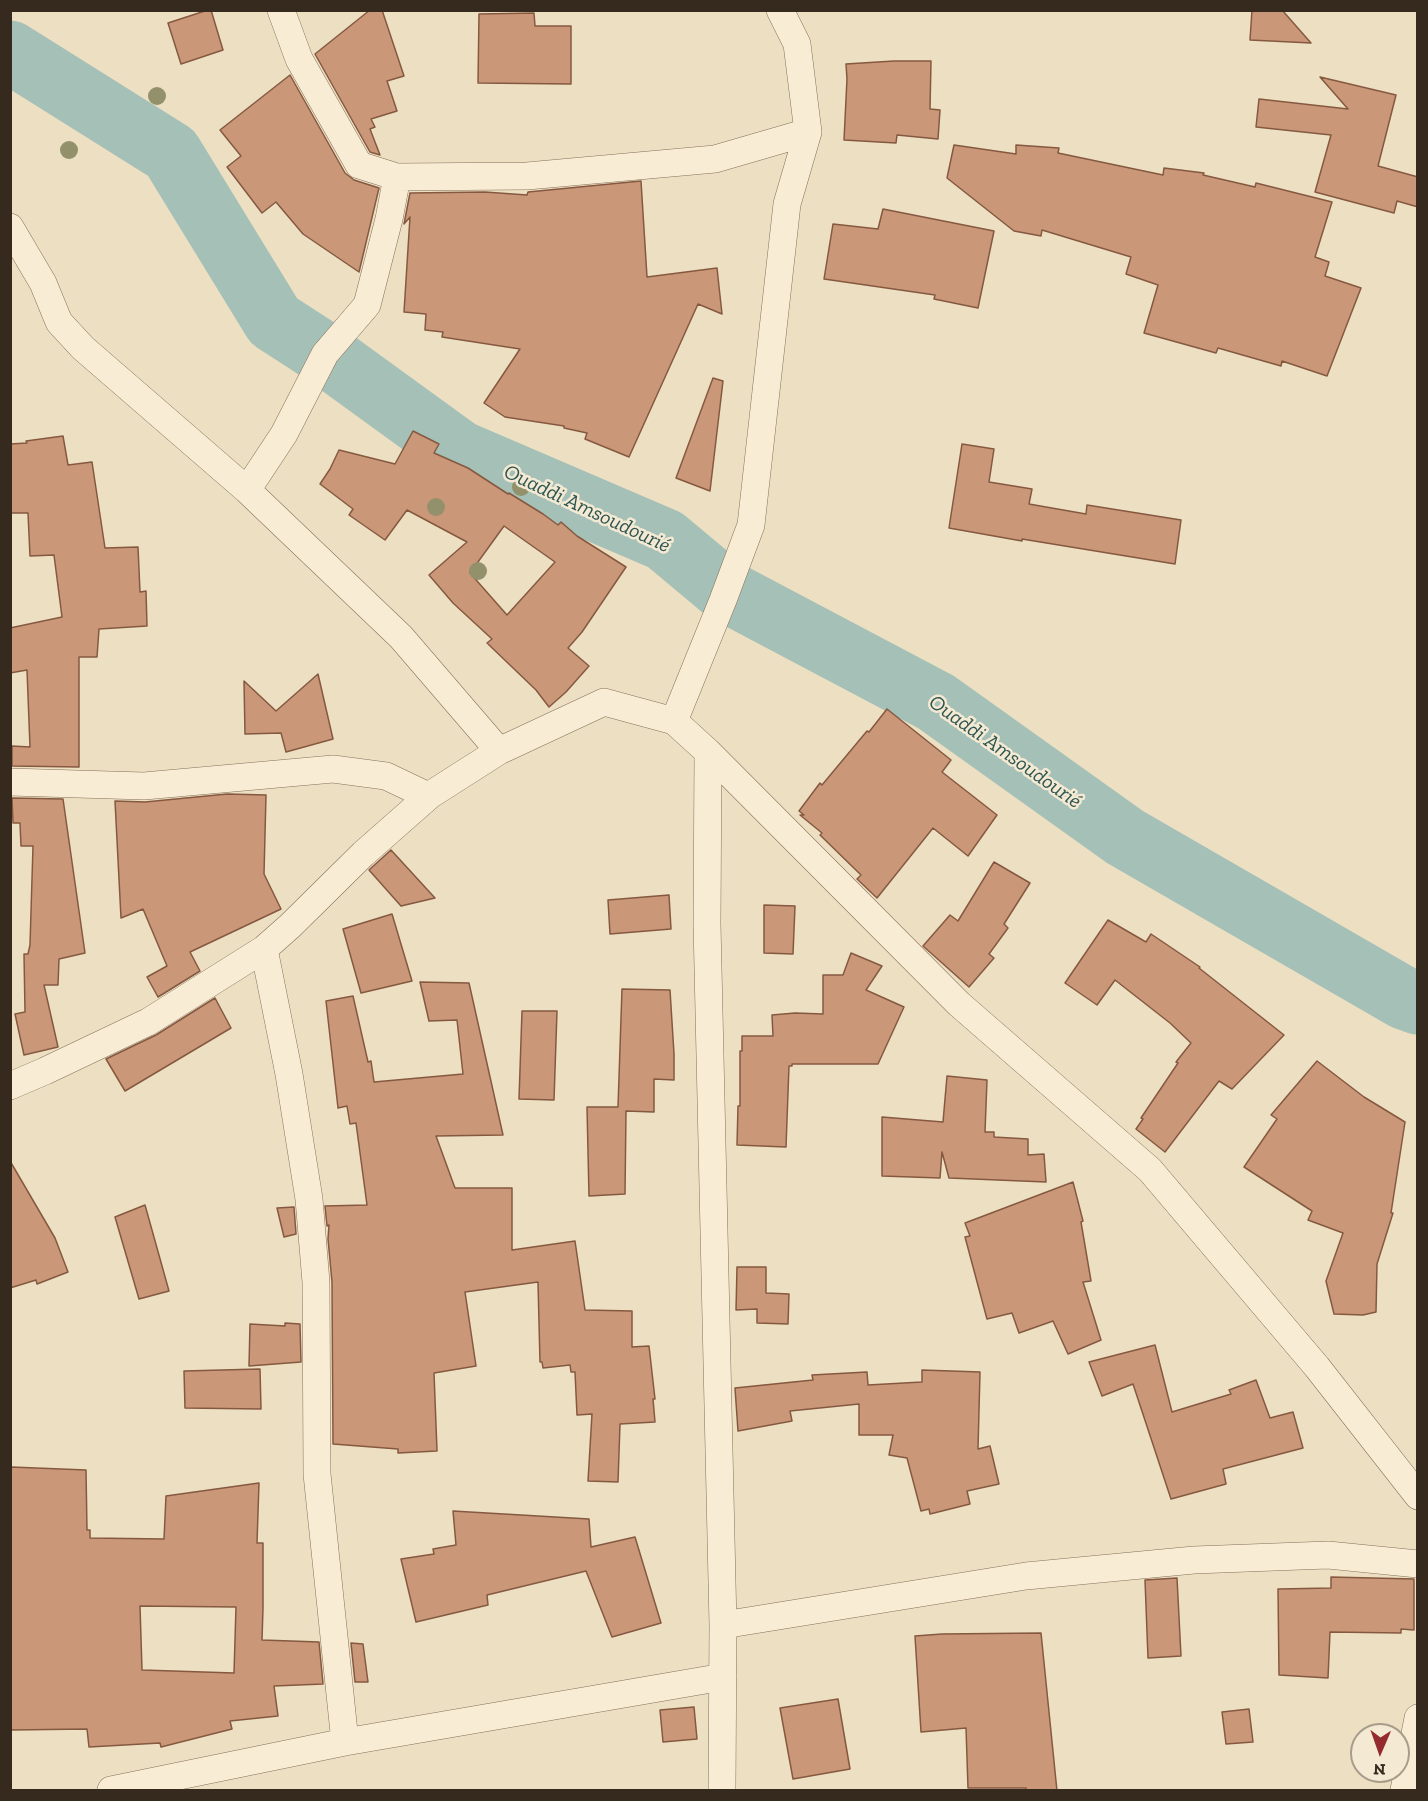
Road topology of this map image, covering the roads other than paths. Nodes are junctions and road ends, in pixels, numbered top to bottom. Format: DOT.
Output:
graph roads {
  1 [pos="281,10"];
  2 [pos="780,10"];
  3 [pos="808,132"];
  4 [pos="397,177"];
  5 [pos="10,227"];
  6 [pos="247,490"];
  7 [pos="674,721"];
  8 [pos="499,751"];
  9 [pos="708,752"];
  10 [pos="10,782"];
  11 [pos="428,796"];
  12 [pos="264,949"];
  13 [pos="10,1086"];
  14 [pos="1418,1496"];
  15 [pos="1418,1564"];
  16 [pos="723,1625"];
  17 [pos="723,1677"];
  18 [pos="1418,1718"];
  19 [pos="345,1742"];
  20 [pos="111,1791"];
  21 [pos="722,1791"];
  22 [pos="1404,1791"];
  1 -- 4 [label="street"];
  2 -- 3 [label="street"];
  3 -- 4 [label="street"];
  3 -- 7 [label="street"];
  4 -- 6 [label="street"];
  5 -- 6 [label="street"];
  6 -- 8 [label="street"];
  7 -- 8 [label="street"];
  7 -- 9 [label="street"];
  8 -- 11 [label="street"];
  9 -- 14 [label="street"];
  9 -- 16 [label="street"];
  10 -- 11 [label="street"];
  11 -- 12 [label="street"];
  12 -- 13 [label="street"];
  12 -- 19 [label="street"];
  15 -- 16 [label="street"];
  16 -- 17 [label="street"];
  17 -- 19 [label="street"];
  17 -- 21 [label="street"];
  18 -- 22 [label="street"];
  19 -- 20 [label="street"];
}
